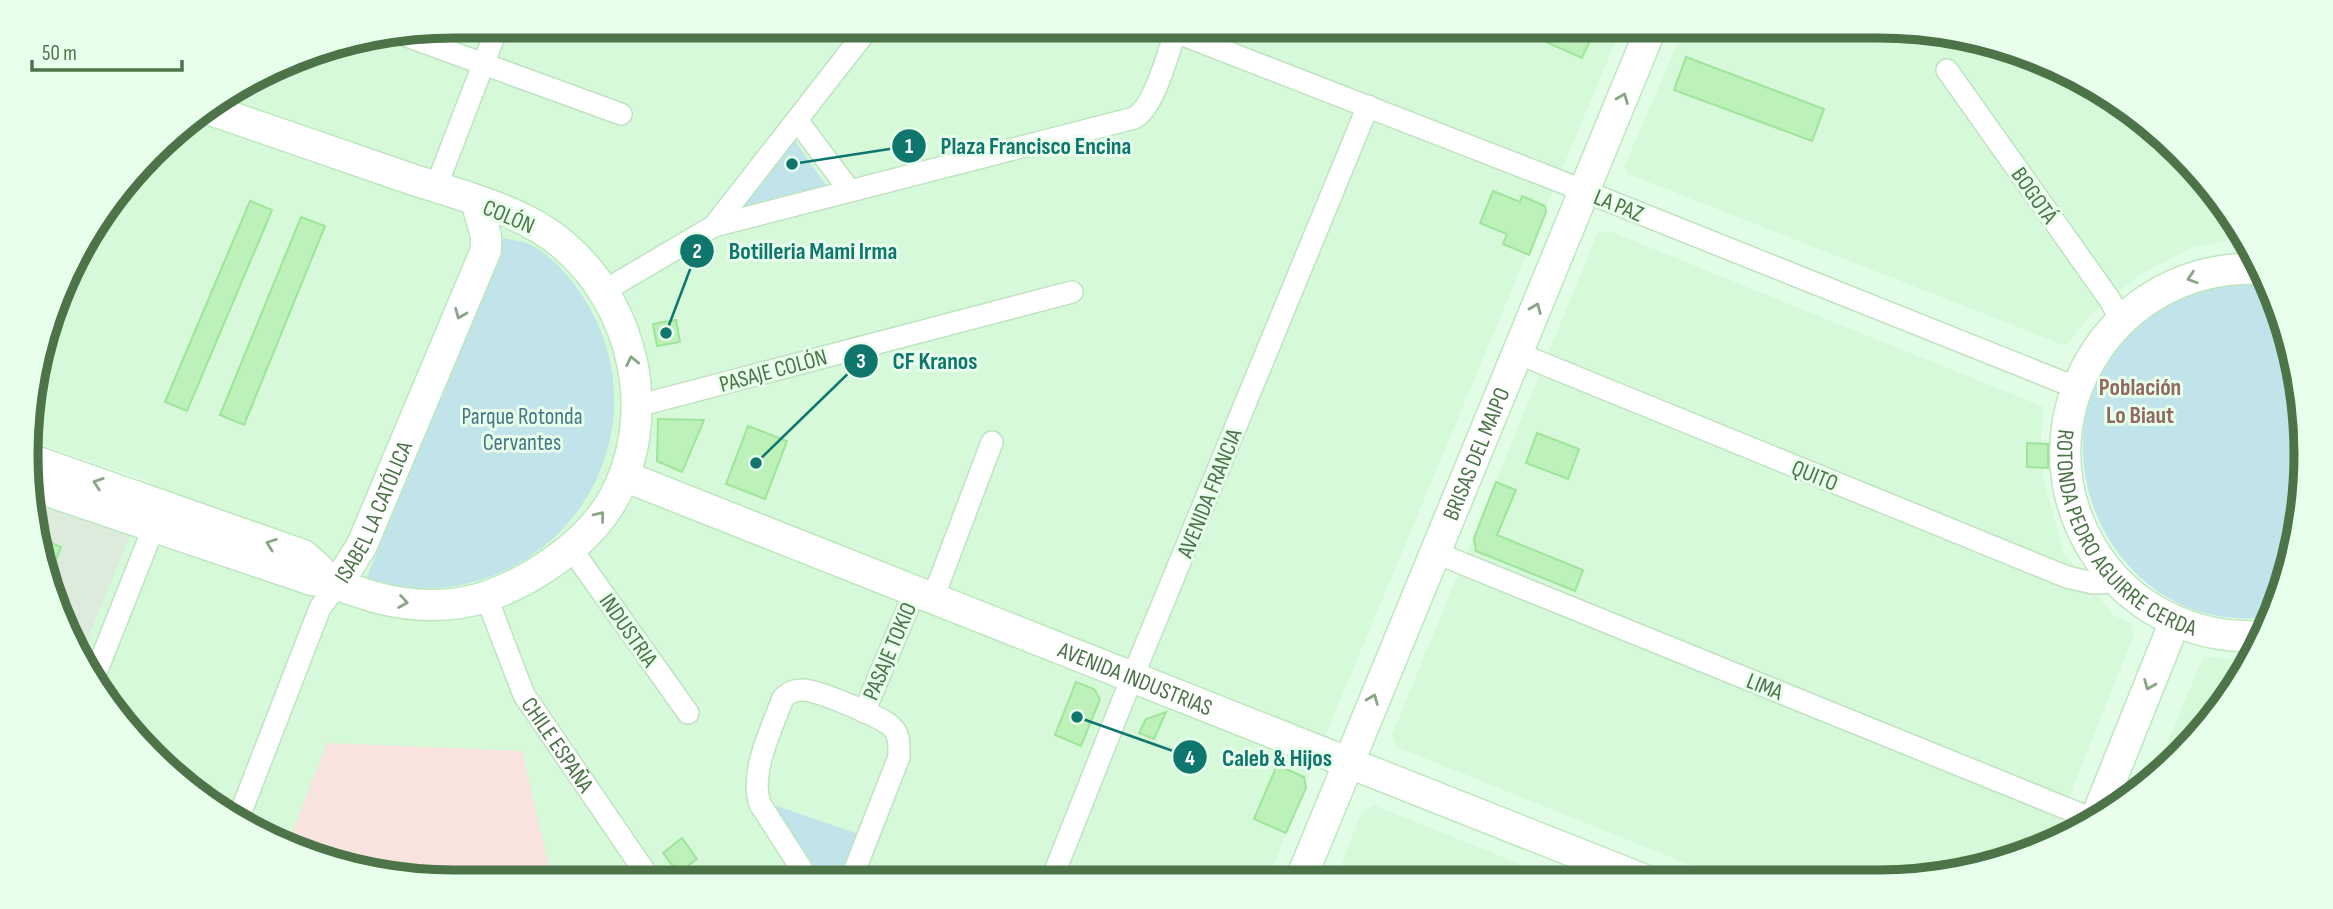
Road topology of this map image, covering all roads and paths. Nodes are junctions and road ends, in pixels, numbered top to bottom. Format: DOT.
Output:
graph roads {
  1 [pos="494,38"];
  2 [pos="861,38"];
  3 [pos="1166,38"];
  4 [pos="1191,38"];
  5 [pos="1647,38"];
  6 [pos="418,40"];
  7 [pos="484,64"];
  8 [pos="1947,70"];
  9 [pos="1368,106"];
  10 [pos="218,112"];
  11 [pos="621,114"];
  12 [pos="797,120"];
  13 [pos="436,187"];
  14 [pos="850,191"];
  15 [pos="1584,191"];
  16 [pos="476,201"];
  17 [pos="533,223"];
  18 [pos="714,226"];
  19 [pos="486,250"];
  20 [pos="2252,270"];
  21 [pos="604,291"];
  22 [pos="1072,292"];
  23 [pos="2121,321"];
  24 [pos="1517,353"];
  25 [pos="2077,388"];
  26 [pos="637,406"];
  27 [pos="992,442"];
  28 [pos="38,463"];
  29 [pos="624,476"];
  30 [pos="40,488"];
  31 [pos="158,517"];
  32 [pos="570,547"];
  33 [pos="1434,552"];
  34 [pos="2117,582"];
  35 [pos="332,583"];
  36 [pos="924,595"];
  37 [pos="486,596"];
  38 [pos="2175,621"];
  39 [pos="2253,636"];
  40 [pos="98,668"];
  41 [pos="1133,677"];
  42 [pos="864,712"];
  43 [pos="688,713"];
  44 [pos="1347,762"];
  45 [pos="2101,806"];
  46 [pos="241,812"];
  47 [pos="2085,816"];
  48 [pos="644,870"];
  49 [pos="802,870"];
  50 [pos="855,870"];
  51 [pos="1055,870"];
  52 [pos="1304,870"];
  53 [pos="1613,870"];
  1 -- 7 [label="street"];
  2 -- 12 [label="street"];
  3 -- 14 [label="street"];
  4 -- 9 [label="street, LA PAZ"];
  15 -- 5 [label="street, BRISAS DEL MAIPO, one-way"];
  6 -- 7 [label="street"];
  7 -- 11 [label="street"];
  7 -- 13 [label="street"];
  8 -- 23 [label="street, BOGOTÁ"];
  9 -- 15 [label="street, LA PAZ"];
  9 -- 41 [label="street, AVENIDA FRANCIA"];
  10 -- 13 [label="street, COLÓN"];
  12 -- 14 [label="street"];
  12 -- 18 [label="street"];
  13 -- 16 [label="street, COLÓN"];
  14 -- 18 [label="street"];
  24 -- 15 [label="street, BRISAS DEL MAIPO, one-way"];
  15 -- 25 [label="street, LA PAZ"];
  16 -- 17 [label="street, COLÓN"];
  16 -- 19 [label="street"];
  17 -- 19 [label="street"];
  17 -- 21 [label="street, COLÓN"];
  18 -- 21 [label="street"];
  19 -- 35 [label="street, ISABEL LA CATÓLICA, one-way"];
  20 -- 23 [label="street, ROTONDA PEDRO AGUIRRE CERDA, one-way"];
  26 -- 21 [label="street, COLÓN, one-way"];
  22 -- 26 [label="street, PASAJE COLÓN"];
  23 -- 25 [label="street, ROTONDA PEDRO AGUIRRE CERDA"];
  24 -- 33 [label="street, BRISAS DEL MAIPO"];
  24 -- 34 [label="street, QUITO"];
  25 -- 34 [label="street, ROTONDA PEDRO AGUIRRE CERDA"];
  26 -- 29 [label="street, COLÓN"];
  27 -- 36 [label="street, PASAJE TOKIO"];
  31 -- 28 [label="street, one-way"];
  32 -- 29 [label="street, one-way"];
  29 -- 36 [label="street, AVENIDA INDUSTRIAS"];
  30 -- 31 [label="street"];
  31 -- 35 [label="street"];
  31 -- 40 [label="street"];
  32 -- 37 [label="street"];
  32 -- 43 [label="street, INDUSTRIA"];
  44 -- 33 [label="street, BRISAS DEL MAIPO, one-way"];
  33 -- 47 [label="street, LIMA"];
  34 -- 38 [label="street, ROTONDA PEDRO AGUIRRE CERDA"];
  35 -- 37 [label="street, one-way"];
  35 -- 46 [label="street, ISABEL LA CATÓLICA"];
  36 -- 41 [label="street, AVENIDA INDUSTRIAS"];
  36 -- 42 [label="street, PASAJE TOKIO"];
  37 -- 48 [label="street, CHILE ESPAÑA"];
  38 -- 39 [label="street, ROTONDA PEDRO AGUIRRE CERDA"];
  38 -- 45 [label="street, one-way"];
  41 -- 44 [label="street, AVENIDA INDUSTRIAS"];
  41 -- 51 [label="street, AVENIDA FRANCIA"];
  42 -- 49 [label="street, PASAJE TOKIO"];
  42 -- 50 [label="street, PASAJE TOKIO"];
  44 -- 52 [label="street, BRISAS DEL MAIPO"];
  44 -- 53 [label="street, AVENIDA INDUSTRIAS"];
}
